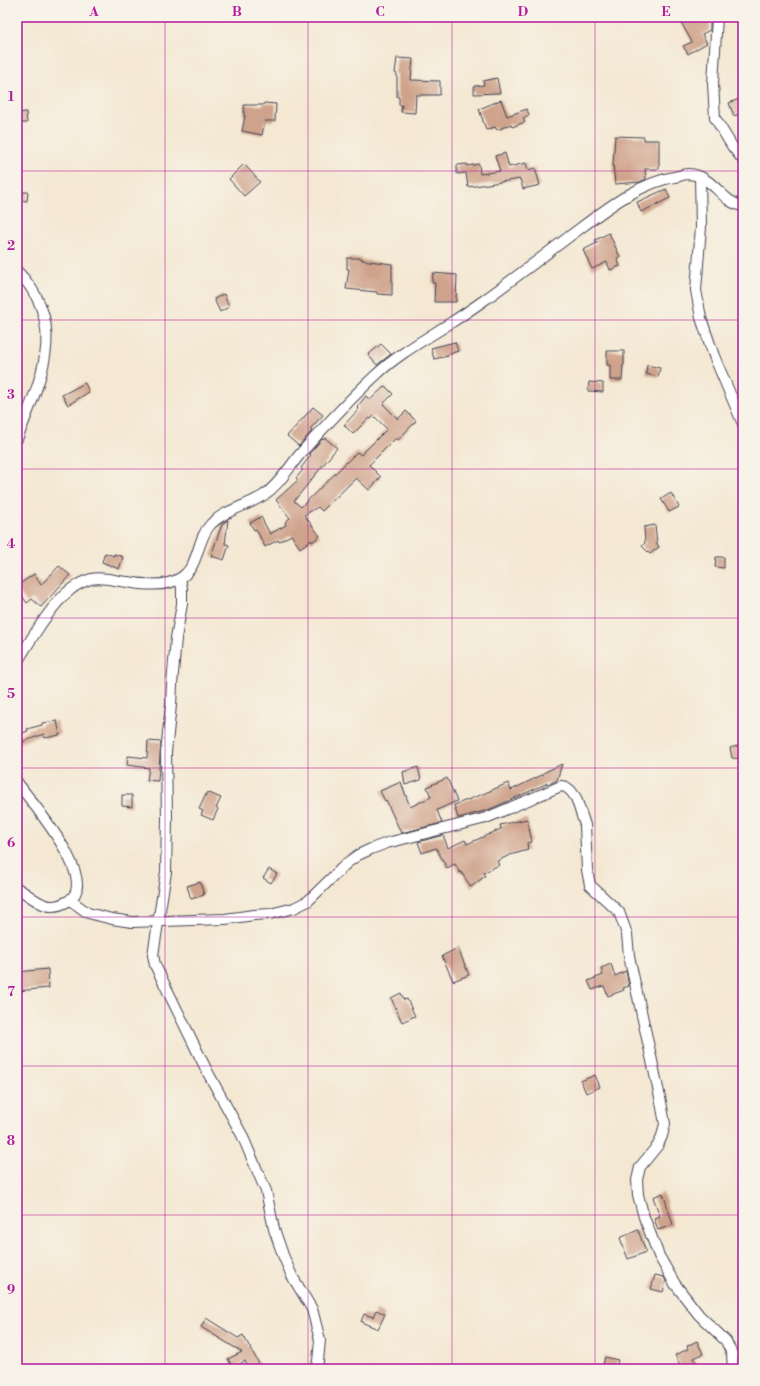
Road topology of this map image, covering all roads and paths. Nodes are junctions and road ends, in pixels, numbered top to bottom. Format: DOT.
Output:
graph roads {
  1 [pos="717,17"];
  2 [pos="743,160"];
  3 [pos="700,177"];
  4 [pos="743,206"];
  5 [pos="17,271"];
  6 [pos="743,424"];
  7 [pos="17,439"];
  8 [pos="180,579"];
  9 [pos="17,662"];
  10 [pos="17,782"];
  11 [pos="17,888"];
  12 [pos="70,900"];
  13 [pos="158,922"];
  14 [pos="316,1369"];
  15 [pos="733,1369"];
  1 -- 2 [label="street"];
  3 -- 4 [label="street"];
  3 -- 6 [label="street"];
  3 -- 8 [label="street"];
  5 -- 7 [label="street"];
  8 -- 9 [label="street"];
  8 -- 13 [label="street"];
  10 -- 12 [label="street"];
  11 -- 12 [label="street"];
  12 -- 13 [label="street"];
  13 -- 14 [label="street"];
  13 -- 15 [label="street"];
}
